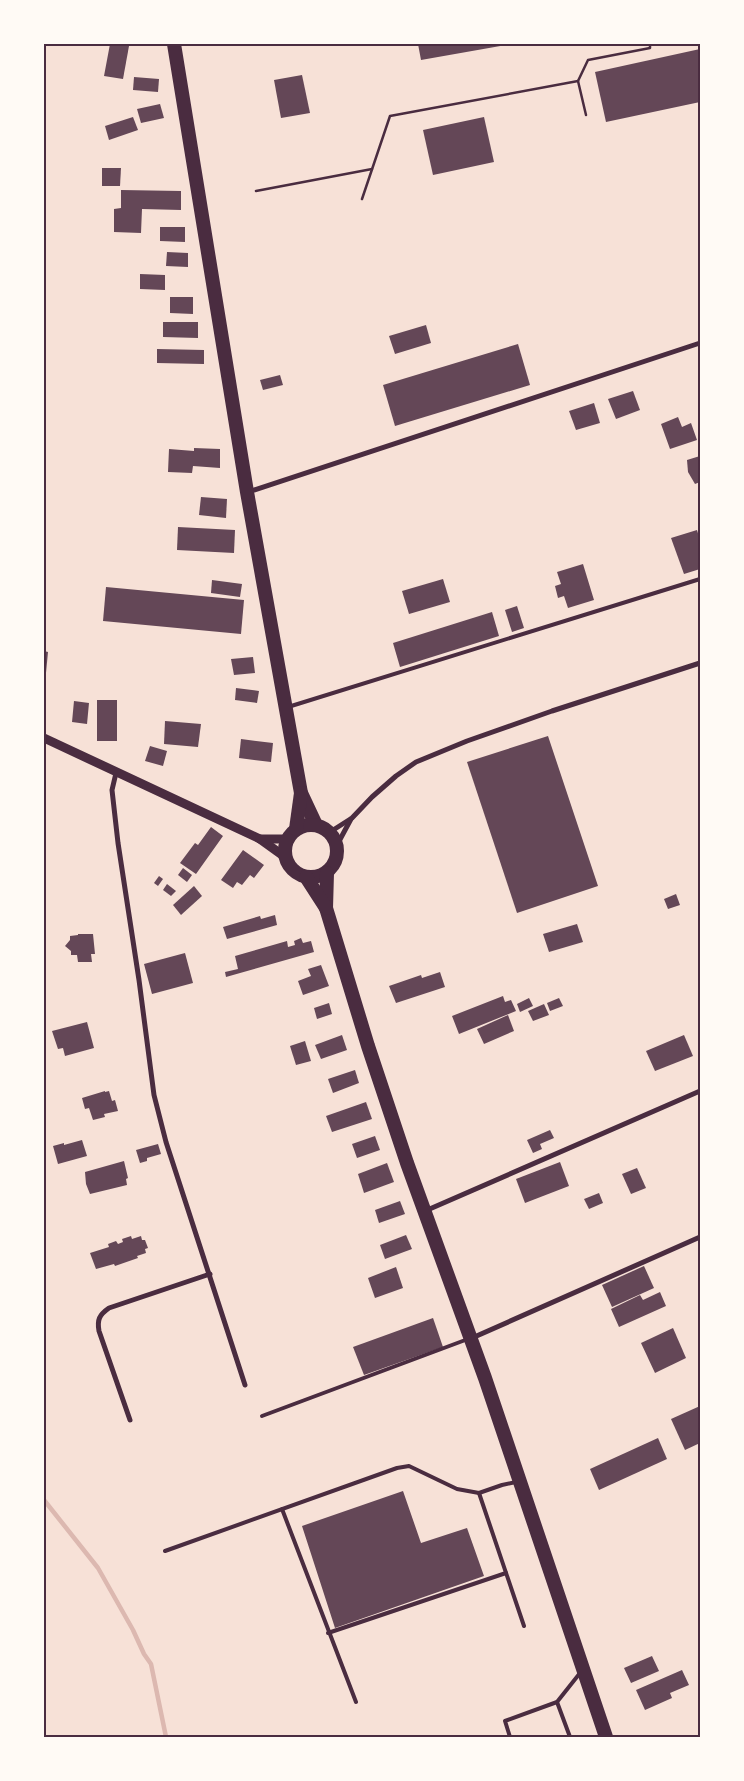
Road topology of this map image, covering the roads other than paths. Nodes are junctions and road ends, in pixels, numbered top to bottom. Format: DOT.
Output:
graph roads {
  1 [pos="174,44"];
  2 [pos="700,343"];
  3 [pos="248,492"];
  4 [pos="700,579"];
  5 [pos="700,663"];
  6 [pos="286,708"];
  7 [pos="44,738"];
  8 [pos="116,773"];
  9 [pos="301,793"];
  10 [pos="352,818"];
  11 [pos="316,825"];
  12 [pos="330,832"];
  13 [pos="292,834"];
  14 [pos="260,840"];
  15 [pos="337,845"];
  16 [pos="285,857"];
  17 [pos="327,873"];
  18 [pos="306,878"];
  19 [pos="326,908"];
  20 [pos="700,1091"];
  21 [pos="424,1212"];
  22 [pos="700,1237"];
  23 [pos="210,1274"];
  24 [pos="471,1338"];
  25 [pos="245,1385"];
  26 [pos="262,1416"];
  27 [pos="130,1420"];
  28 [pos="519,1481"];
  29 [pos="479,1493"];
  30 [pos="282,1509"];
  31 [pos="165,1551"];
  32 [pos="506,1573"];
  33 [pos="524,1626"];
  34 [pos="328,1633"];
  35 [pos="583,1669"];
  36 [pos="356,1702"];
  37 [pos="557,1702"];
  38 [pos="510,1737"];
  39 [pos="570,1737"];
  40 [pos="606,1737"];
  1 -- 3 [label="highway"];
  2 -- 3 [label="street"];
  3 -- 6 [label="highway"];
  4 -- 6 [label="lane"];
  5 -- 10 [label="street"];
  6 -- 9 [label="highway"];
  7 -- 8 [label="street"];
  8 -- 14 [label="street"];
  8 -- 23 [label="street"];
  9 -- 11 [label="highway"];
  9 -- 13 [label="highway"];
  10 -- 12 [label="street"];
  10 -- 15 [label="street"];
  11 -- 12 [label="highway"];
  11 -- 13 [label="highway"];
  12 -- 15 [label="highway"];
  13 -- 14 [label="street"];
  13 -- 16 [label="highway"];
  14 -- 16 [label="street"];
  15 -- 17 [label="highway"];
  16 -- 18 [label="highway"];
  17 -- 18 [label="highway"];
  17 -- 19 [label="highway"];
  18 -- 19 [label="highway"];
  19 -- 21 [label="highway"];
  20 -- 21 [label="street"];
  21 -- 24 [label="highway"];
  22 -- 24 [label="street"];
  23 -- 25 [label="street"];
  23 -- 27 [label="street"];
  24 -- 26 [label="lane"];
  24 -- 28 [label="highway"];
  28 -- 29 [label="lane"];
  28 -- 35 [label="highway"];
  29 -- 30 [label="lane"];
  29 -- 32 [label="lane"];
  30 -- 31 [label="lane"];
  30 -- 34 [label="lane"];
  32 -- 33 [label="lane"];
  32 -- 34 [label="lane"];
  34 -- 36 [label="lane"];
  35 -- 37 [label="lane"];
  35 -- 40 [label="highway"];
  37 -- 38 [label="lane"];
  37 -- 39 [label="lane"];
}
